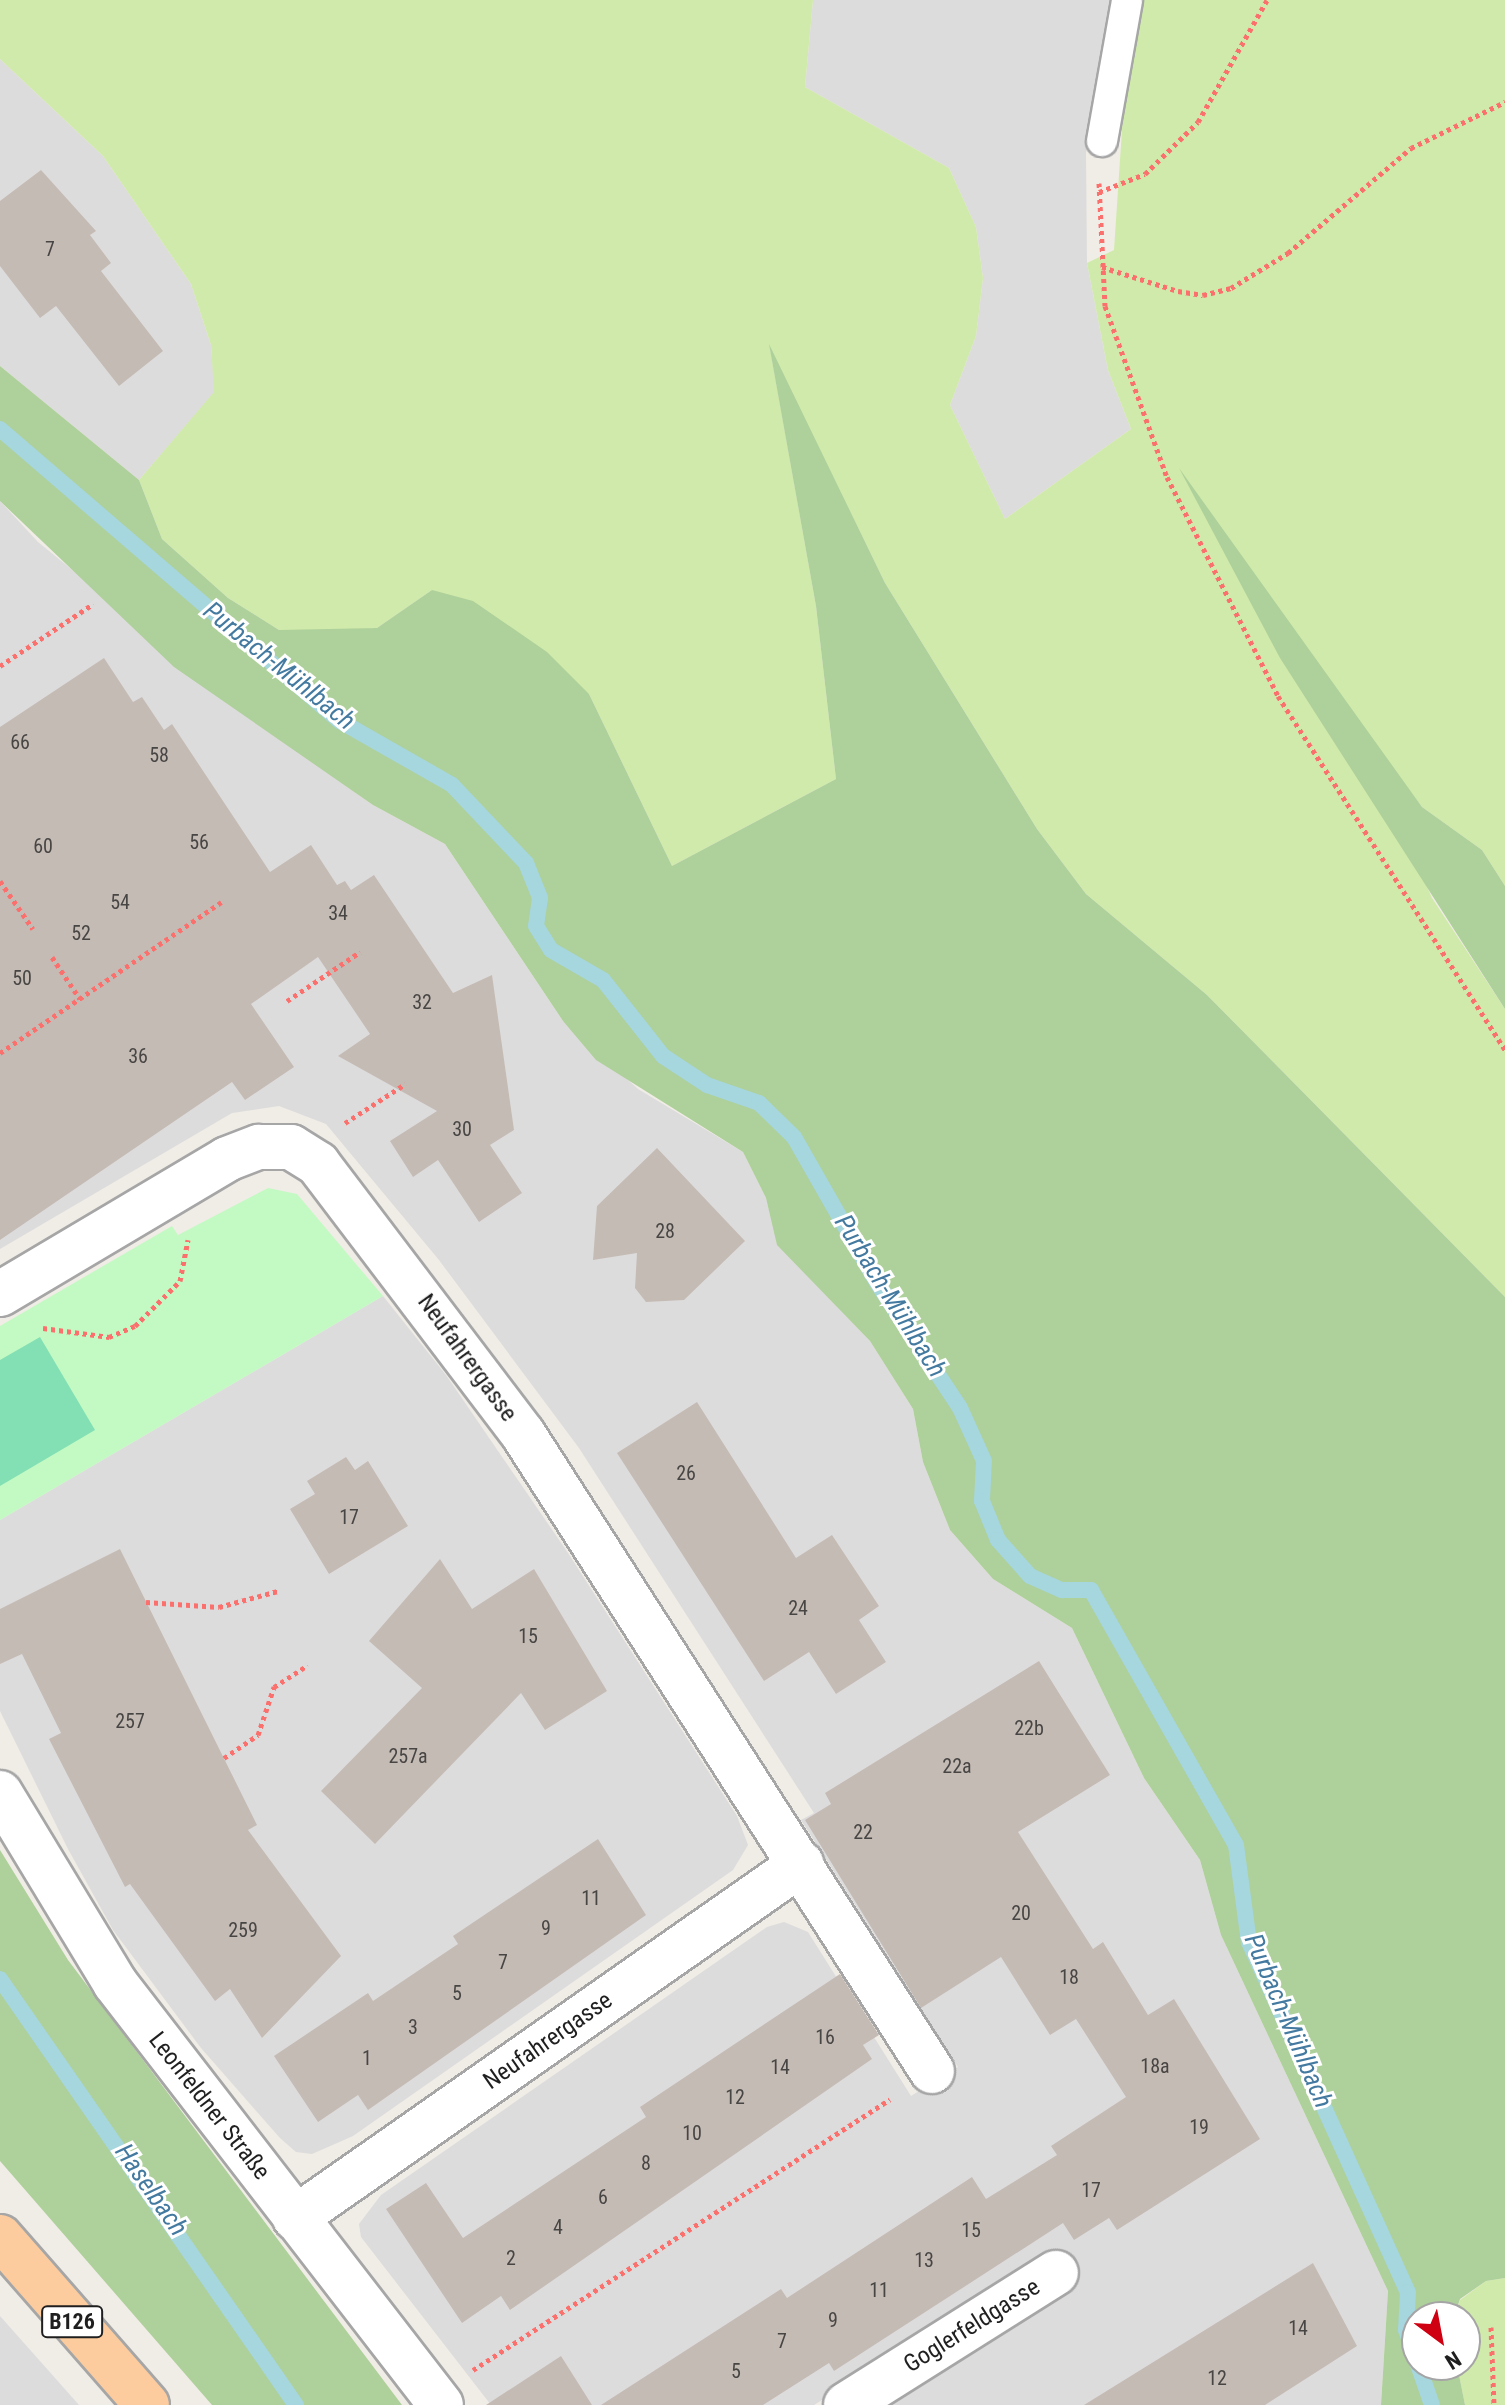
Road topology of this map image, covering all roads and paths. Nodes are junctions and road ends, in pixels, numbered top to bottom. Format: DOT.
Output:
graph roads {
  1 [pos="1127,0"];
  2 [pos="1267,0"];
  3 [pos="1505,102"];
  4 [pos="1102,141"];
  5 [pos="1099,192"];
  6 [pos="1102,267"];
  7 [pos="93,604"];
  8 [pos="0,666"];
  9 [pos="0,881"];
  10 [pos="221,902"];
  11 [pos="33,929"];
  12 [pos="360,952"];
  13 [pos="52,957"];
  14 [pos="80,999"];
  15 [pos="287,1001"];
  16 [pos="1505,1050"];
  17 [pos="0,1053"];
  18 [pos="405,1084"];
  19 [pos="341,1125"];
  20 [pos="186,1232"];
  21 [pos="0,1294"];
  22 [pos="38,1326"];
  23 [pos="278,1591"];
  24 [pos="146,1602"];
  25 [pos="308,1665"];
  26 [pos="224,1758"];
  27 [pos="0,1793"];
  28 [pos="801,1864"];
  29 [pos="932,2071"];
  30 [pos="295,2218"];
  31 [pos="0,2237"];
  32 [pos="1056,2273"];
  33 [pos="1491,2327"];
  34 [pos="450,2392"];
  35 [pos="147,2405"];
  36 [pos="846,2405"];
  37 [pos="1494,2405"];
  1 -- 4 [label="lane"];
  2 -- 5 [label="path"];
  3 -- 6 [label="path"];
  4 -- 5 [label="path"];
  5 -- 6 [label="path"];
  6 -- 16 [label="path"];
  7 -- 8 [label="path"];
  9 -- 11 [label="path"];
  10 -- 14 [label="path"];
  12 -- 15 [label="path"];
  13 -- 14 [label="path"];
  14 -- 17 [label="path"];
  18 -- 19 [label="path"];
  20 -- 22 [label="path"];
  21 -- 28 [label="street, Neufahrergasse"];
  23 -- 24 [label="path"];
  25 -- 26 [label="path"];
  27 -- 30 [label="street, Leonfeldner Straße"];
  28 -- 29 [label="street, Neufahrergasse"];
  28 -- 30 [label="street, Neufahrergasse"];
  29 -- 34 [label="path"];
  30 -- 34 [label="street, Leonfeldner Straße"];
  31 -- 35 [label="main road, B126"];
  32 -- 36 [label="street, Goglerfeldgasse"];
  33 -- 37 [label="path"];
}
